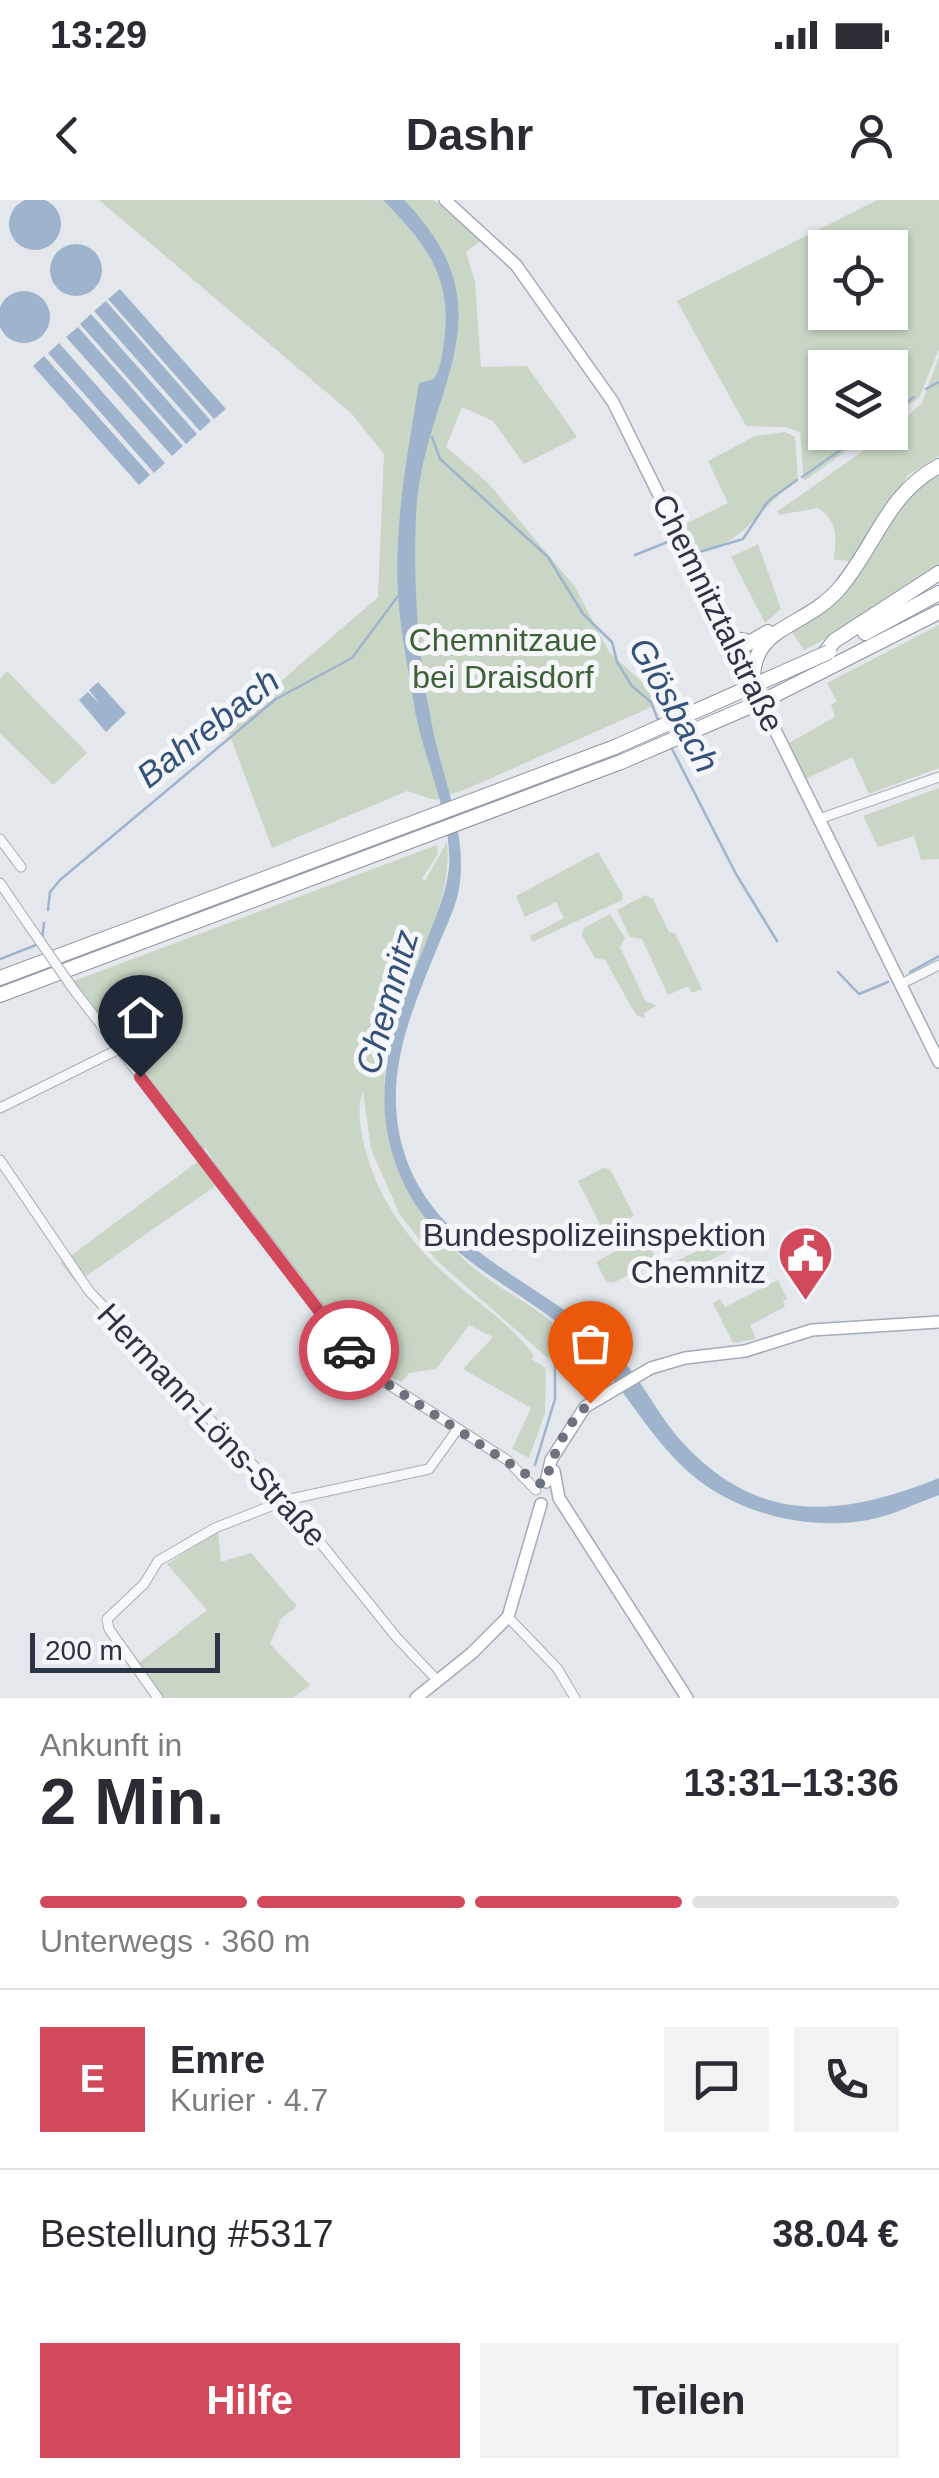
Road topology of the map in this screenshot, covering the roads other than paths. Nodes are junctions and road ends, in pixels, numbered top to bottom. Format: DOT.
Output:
graph roads {
  1 [pos="445,200"];
  2 [pos="939,469"];
  3 [pos="939,573"];
  4 [pos="939,593"];
  5 [pos="936,615"];
  6 [pos="724,630"];
  7 [pos="747,646"];
  8 [pos="829,655"];
  9 [pos="753,687"];
  10 [pos="939,776"];
  11 [pos="819,819"];
  12 [pos="420,830"];
  13 [pos="0,839"];
  14 [pos="22,867"];
  15 [pos="0,883"];
  16 [pos="939,964"];
  17 [pos="0,978"];
  18 [pos="901,984"];
  19 [pos="0,995"];
  20 [pos="119,1049"];
  21 [pos="939,1062"];
  22 [pos="0,1108"];
  23 [pos="0,1160"];
  24 [pos="939,1322"];
  25 [pos="457,1430"];
  26 [pos="544,1485"];
  27 [pos="286,1500"];
  28 [pos="550,1503"];
  29 [pos="508,1618"];
  30 [pos="438,1681"];
  31 [pos="158,1698"];
  32 [pos="416,1698"];
  33 [pos="575,1698"];
  34 [pos="687,1698"];
  1 -- 6 [label="main road, Chemnitztalstraße"];
  2 -- 7 [label="highway"];
  3 -- 8 [label="highway"];
  4 -- 8 [label="highway"];
  5 -- 8 [label="highway"];
  6 -- 7 [label="highway"];
  7 -- 9 [label="main road, Chemnitztalstraße"];
  7 -- 9 [label="highway"];
  8 -- 12 [label="highway, bridge"];
  8 -- 12 [label="highway, bridge"];
  9 -- 11 [label="main road, Chemnitztalstraße"];
  10 -- 11 [label="street"];
  11 -- 18 [label="main road, Chemnitztalstraße"];
  12 -- 17 [label="highway"];
  12 -- 19 [label="highway"];
  13 -- 14 [label="street"];
  15 -- 20 [label="street, bridge"];
  16 -- 18 [label="street"];
  18 -- 21 [label="main road, Chemnitztalstraße"];
  20 -- 22 [label="street"];
  20 -- 25 [label="street"];
  23 -- 27 [label="street, Hermann-Löns-Straße"];
  24 -- 26 [label="main road"];
  25 -- 26 [label="street"];
  25 -- 27 [label="street"];
  26 -- 28 [label="main road"];
  26 -- 28 [label="main road"];
  27 -- 30 [label="street, Hermann-Löns-Straße"];
  27 -- 31 [label="street"];
  28 -- 29 [label="main road"];
  28 -- 34 [label="main road"];
  29 -- 30 [label="main road"];
  29 -- 33 [label="street"];
  30 -- 32 [label="main road"];
}
